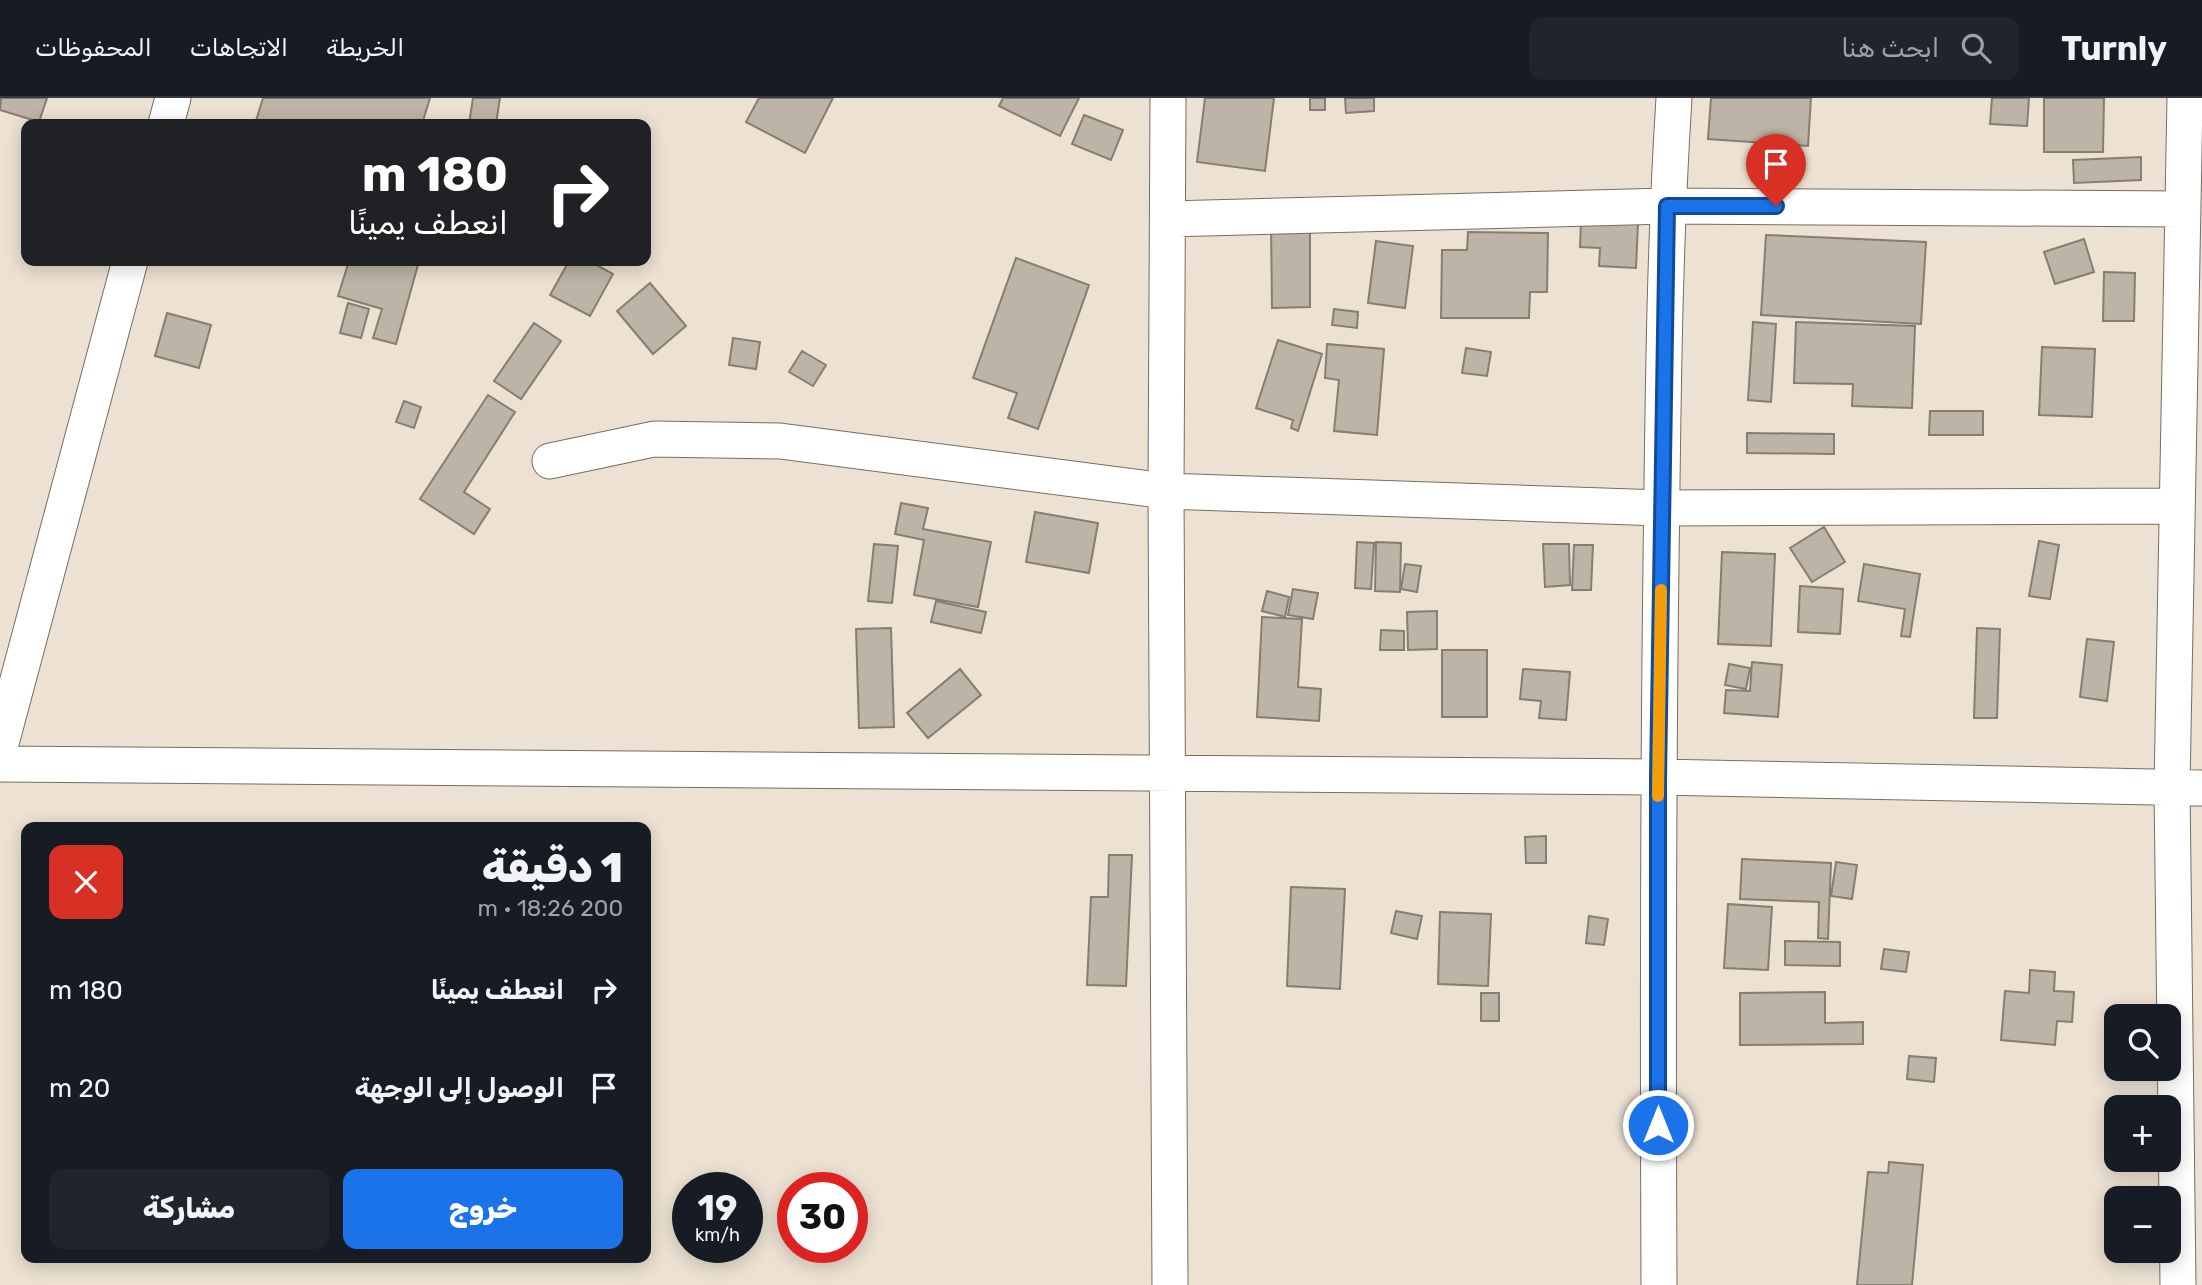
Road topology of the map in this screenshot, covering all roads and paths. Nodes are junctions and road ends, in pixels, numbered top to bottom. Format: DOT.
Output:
graph roads {
  1 [pos="173,98"];
  2 [pos="1168,98"];
  3 [pos="1674,98"];
  4 [pos="2185,98"];
  5 [pos="167,119"];
  6 [pos="1667,206"];
  7 [pos="2183,209"];
  8 [pos="1168,219"];
  9 [pos="129,266"];
  10 [pos="550,461"];
  11 [pos="1166,491"];
  12 [pos="2177,506"];
  13 [pos="1661,508"];
  14 [pos="0,747"];
  15 [pos="0,764"];
  16 [pos="1169,773"];
  17 [pos="1658,778"];
  18 [pos="2187,788"];
  19 [pos="1170,1285"];
  20 [pos="1658,1285"];
  21 [pos="2178,1285"];
  1 -- 5 [label="street"];
  2 -- 8 [label="street"];
  3 -- 6 [label="street"];
  4 -- 7 [label="street"];
  6 -- 7 [label="street"];
  6 -- 8 [label="street"];
  6 -- 13 [label="street"];
  7 -- 12 [label="street"];
  8 -- 11 [label="street"];
  9 -- 14 [label="street"];
  10 -- 11 [label="street"];
  11 -- 13 [label="street"];
  11 -- 16 [label="street"];
  12 -- 13 [label="street"];
  12 -- 18 [label="street"];
  13 -- 17 [label="street"];
  15 -- 16 [label="street"];
  16 -- 17 [label="street"];
  16 -- 19 [label="street"];
  17 -- 18 [label="street"];
  17 -- 20 [label="street"];
  18 -- 21 [label="street"];
}
